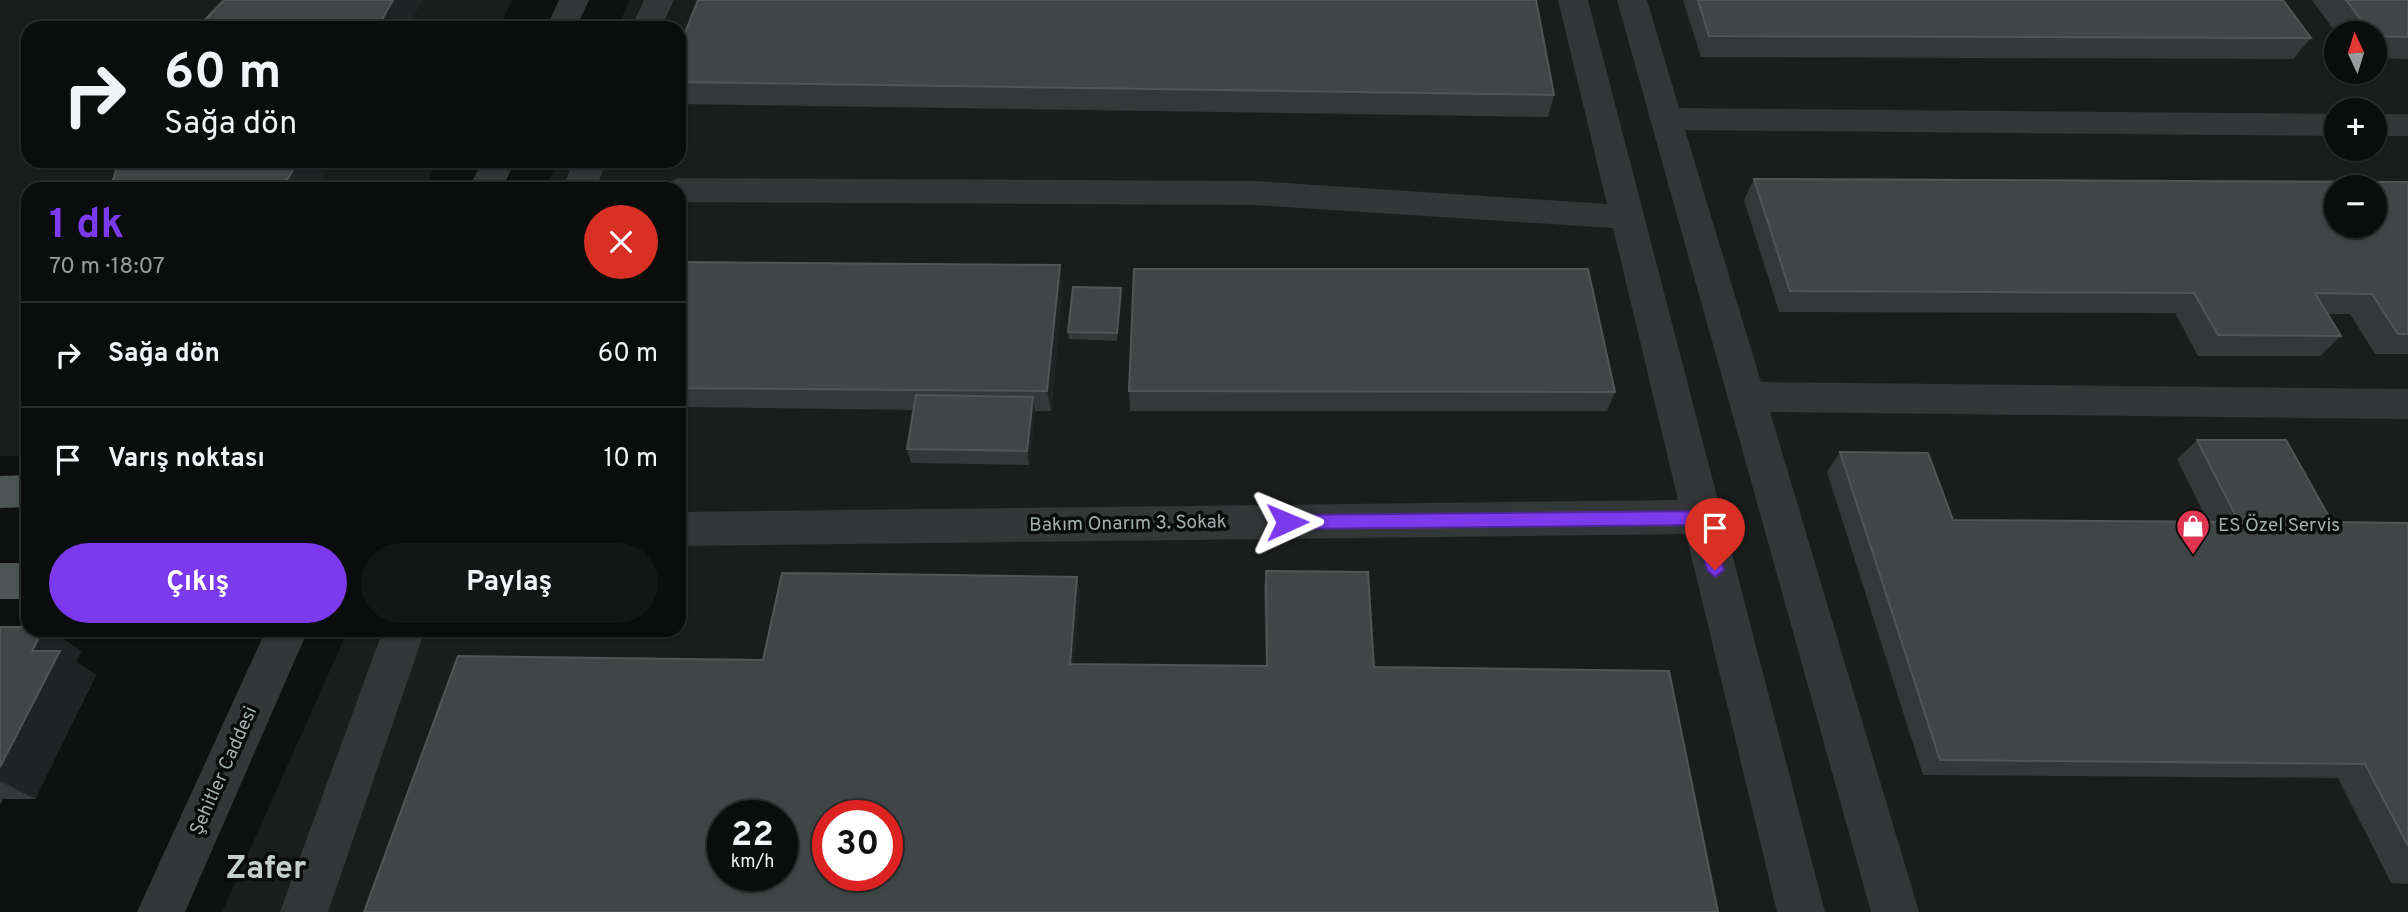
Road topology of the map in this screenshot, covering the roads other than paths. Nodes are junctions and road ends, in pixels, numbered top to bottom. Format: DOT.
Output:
graph roads {
  1 [pos="574,0"];
  2 [pos="659,0"];
  3 [pos="1573,0"];
  4 [pos="1632,0"];
  5 [pos="564,21"];
  6 [pos="649,21"];
  7 [pos="1667,119"];
  8 [pos="2324,125"];
  9 [pos="2387,125"];
  10 [pos="2408,125"];
  11 [pos="686,190"];
  12 [pos="1626,217"];
  13 [pos="1747,397"];
  14 [pos="2408,404"];
  15 [pos="21,491"];
  16 [pos="0,492"];
  17 [pos="1702,517"];
  18 [pos="686,529"];
  19 [pos="0,581"];
  20 [pos="21,581"];
  21 [pos="284,637"];
  22 [pos="402,637"];
  23 [pos="161,912"];
  24 [pos="304,912"];
  25 [pos="1801,912"];
  26 [pos="1895,912"];
  1 -- 5 [label="street"];
  2 -- 6 [label="street"];
  3 -- 12 [label="street"];
  4 -- 7 [label="street"];
  7 -- 8 [label="street"];
  7 -- 13 [label="street"];
  9 -- 10 [label="street"];
  11 -- 12 [label="street"];
  12 -- 17 [label="street"];
  13 -- 14 [label="street"];
  13 -- 26 [label="street"];
  15 -- 16 [label="main road"];
  17 -- 18 [label="street, Bakım Onarım 3. Sokak"];
  17 -- 25 [label="street"];
  19 -- 20 [label="main road"];
  21 -- 23 [label="street, Şehitler Caddesi"];
  22 -- 24 [label="street"];
}
